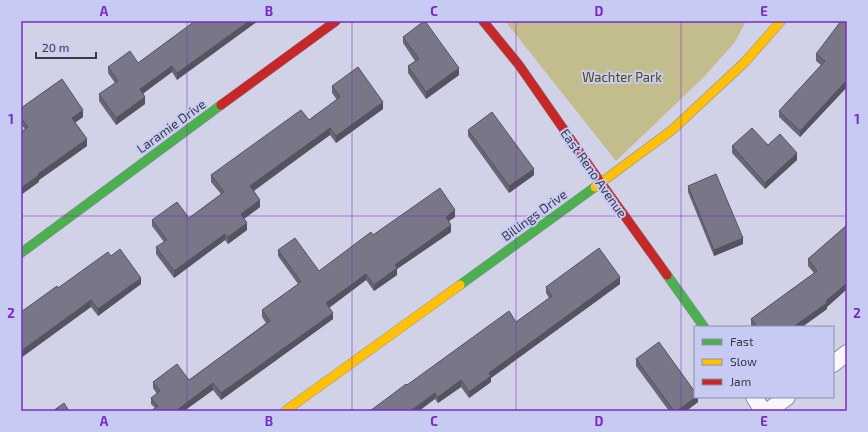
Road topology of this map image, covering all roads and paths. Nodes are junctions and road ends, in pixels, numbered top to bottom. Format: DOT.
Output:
graph roads {
  1 [pos="336,21"];
  2 [pos="483,21"];
  3 [pos="781,21"];
  4 [pos="601,183"];
  5 [pos="21,253"];
  6 [pos="703,326"];
  7 [pos="847,353"];
  8 [pos="834,363"];
  9 [pos="755,398"];
  10 [pos="786,398"];
  11 [pos="285,411"];
  12 [pos="763,411"];
  13 [pos="768,411"];
  1 -- 5 [label="street, Laramie Drive"];
  2 -- 4 [label="street, East Reno Avenue"];
  3 -- 4 [label="street, Billings Drive"];
  4 -- 6 [label="street, East Reno Avenue"];
  4 -- 11 [label="street, Billings Drive"];
  7 -- 8 [label="street"];
  9 -- 12 [label="street"];
  10 -- 13 [label="street"];
}
